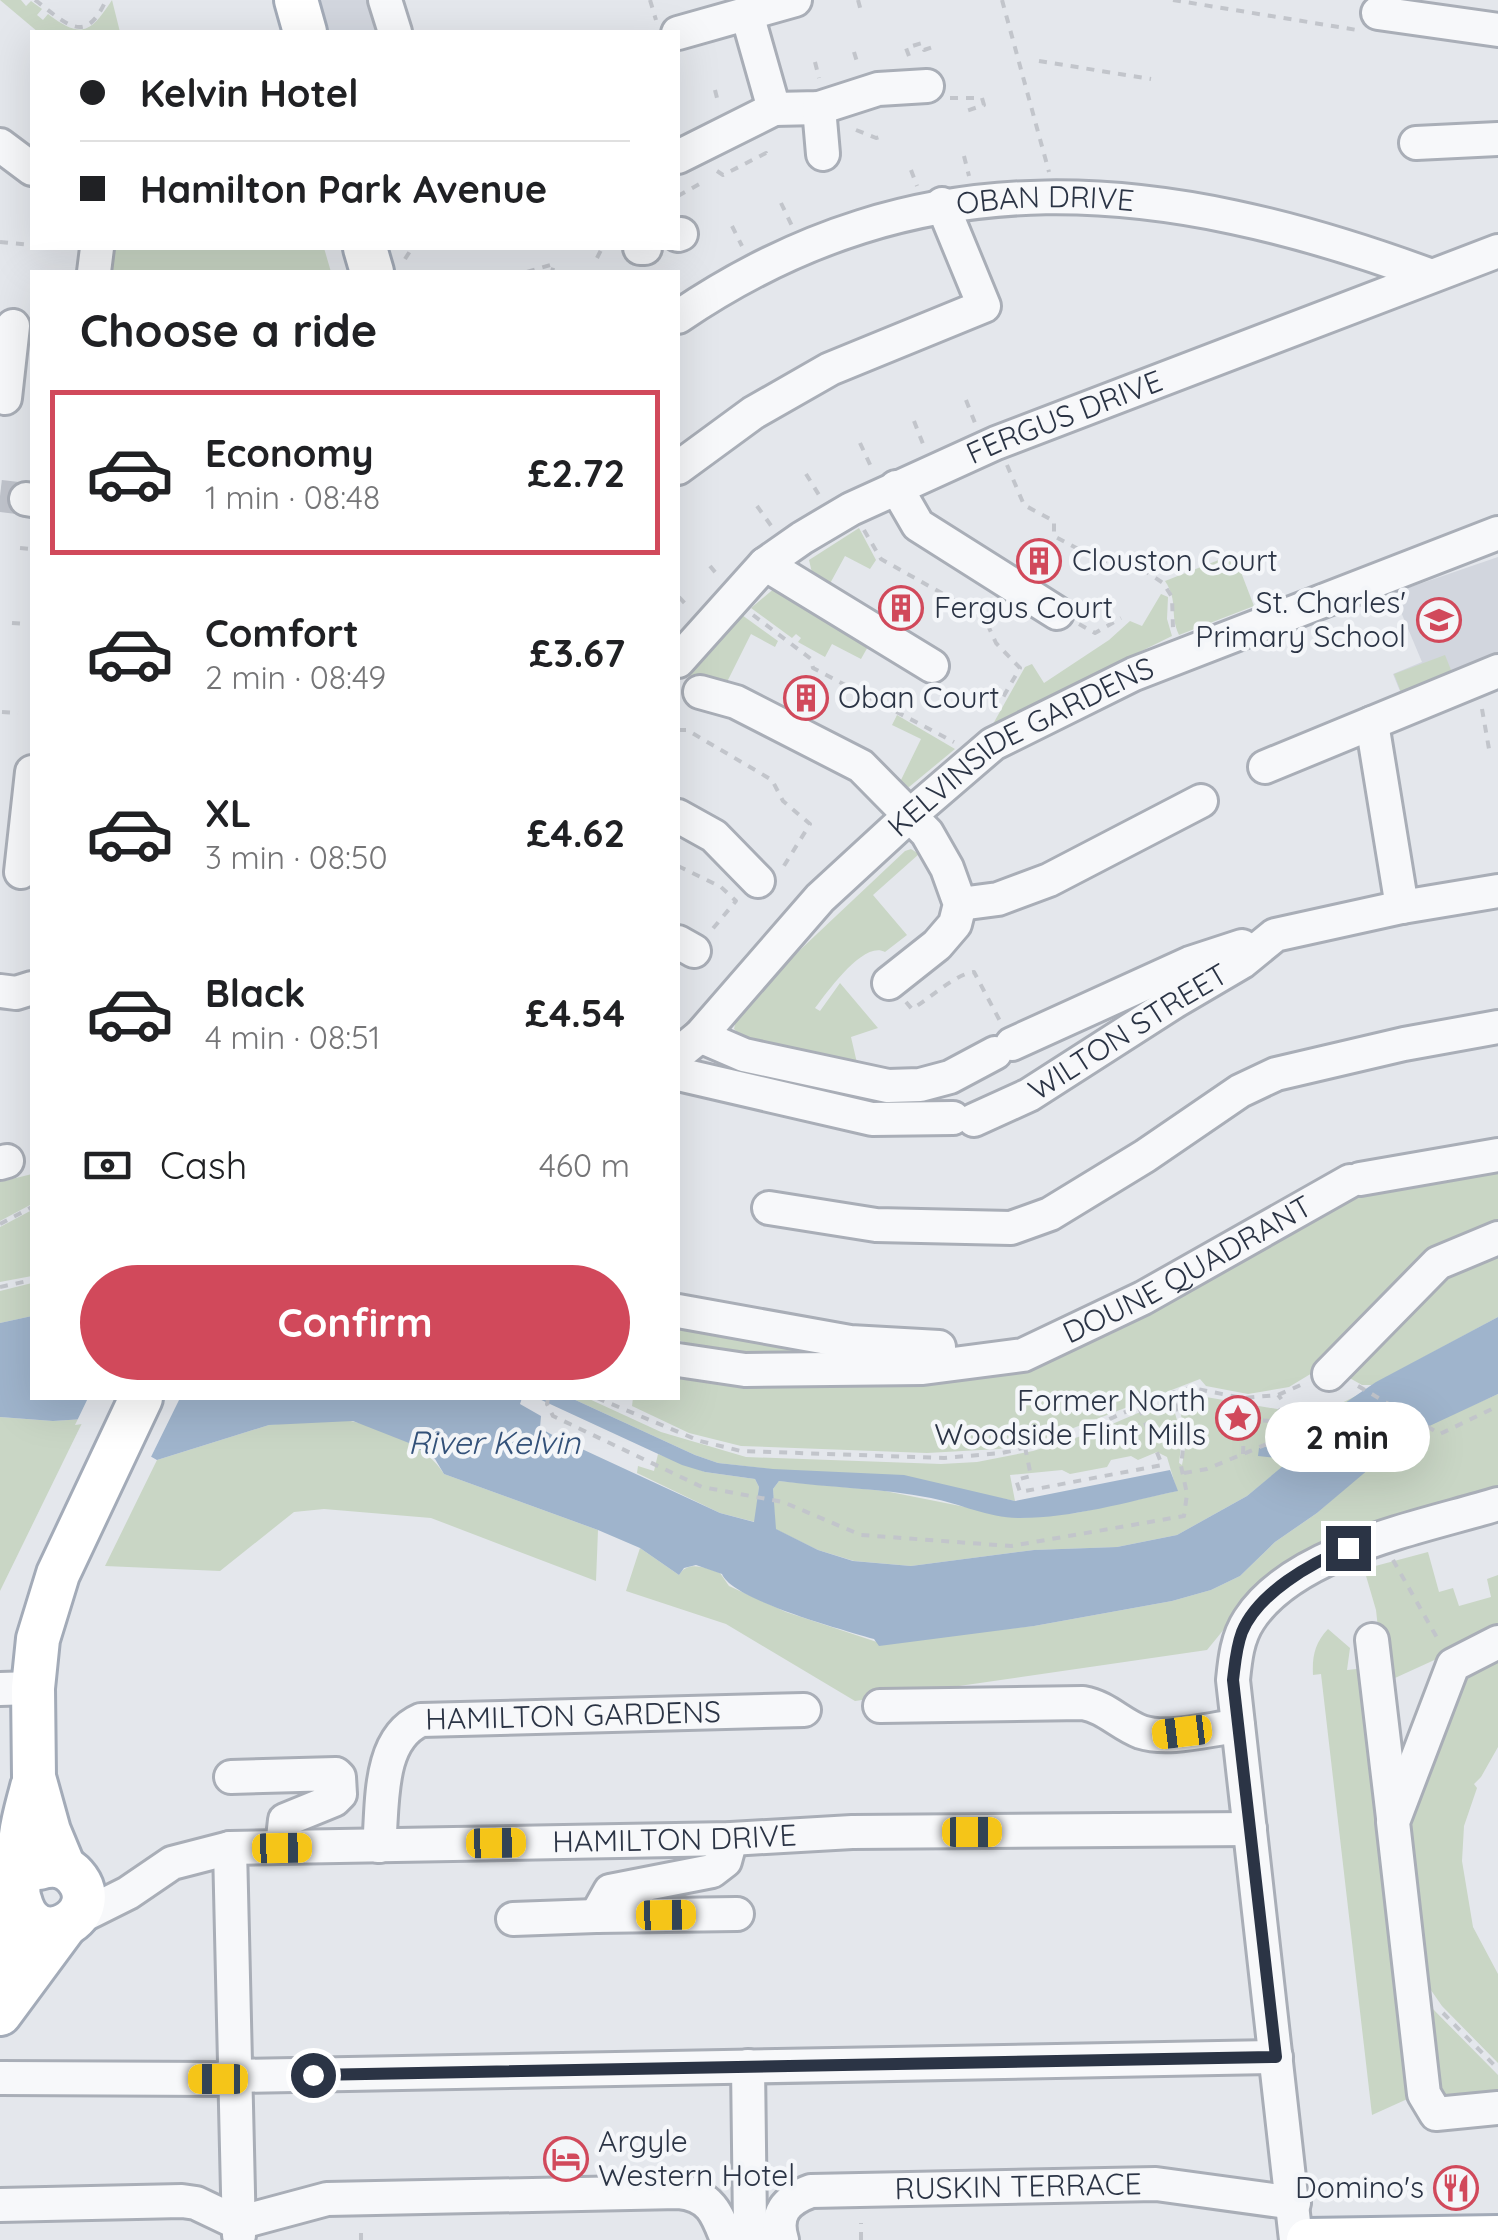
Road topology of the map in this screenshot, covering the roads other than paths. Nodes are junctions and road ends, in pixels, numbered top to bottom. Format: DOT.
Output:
graph roads {
  1 [pos="296,0"];
  2 [pos="795,0"];
  3 [pos="1400,10"];
  4 [pos="747,14"];
  5 [pos="667,28"];
  6 [pos="304,30"];
  7 [pos="1498,30"];
  8 [pos="932,92"];
  9 [pos="819,108"];
  10 [pos="774,110"];
  11 [pos="1498,139"];
  12 [pos="1416,142"];
  13 [pos="0,145"];
  14 [pos="823,154"];
  15 [pos="680,156"];
  16 [pos="30,168"];
  17 [pos="930,198"];
  18 [pos="368,250"];
  19 [pos="1498,250"];
  20 [pos="388,266"];
  21 [pos="1428,275"];
  22 [pos="680,315"];
  23 [pos="13,326"];
  24 [pos="12,399"];
  25 [pos="680,467"];
  26 [pos="885,482"];
  27 [pos="1498,533"];
  28 [pos="771,550"];
  29 [pos="1057,613"];
  30 [pos="680,658"];
  31 [pos="932,666"];
  32 [pos="1488,676"];
  33 [pos="700,692"];
  34 [pos="1372,723"];
  35 [pos="1265,767"];
  36 [pos="30,786"];
  37 [pos="1200,801"];
  38 [pos="680,817"];
  39 [pos="908,817"];
  40 [pos="18,871"];
  41 [pos="758,881"];
  42 [pos="1498,891"];
  43 [pos="960,904"];
  44 [pos="1402,908"];
  45 [pos="1275,935"];
  46 [pos="889,983"];
  47 [pos="1498,1027"];
  48 [pos="688,1045"];
  49 [pos="680,1074"];
  50 [pos="1498,1154"];
  51 [pos="769,1208"];
  52 [pos="1498,1238"];
  53 [pos="680,1311"];
  54 [pos="1023,1356"];
  55 [pos="680,1360"];
  56 [pos="1329,1374"];
  57 [pos="140,1400"];
  58 [pos="1498,1504"];
  59 [pos="1372,1640"];
  60 [pos="1498,1642"];
  61 [pos="16,1689"];
  62 [pos="880,1706"];
  63 [pos="804,1710"];
  64 [pos="1238,1726"];
  65 [pos="34,1777"];
  66 [pos="232,1777"];
  67 [pos="1394,1822"];
  68 [pos="1250,1830"];
  69 [pos="731,1838"];
  70 [pos="379,1846"];
  71 [pos="230,1848"];
  72 [pos="282,1848"];
  73 [pos="68,1870"];
  74 [pos="157,1874"];
  75 [pos="20,1895"];
  76 [pos="737,1914"];
  77 [pos="596,1916"];
  78 [pos="513,1919"];
  79 [pos="70,1923"];
  80 [pos="0,1978"];
  81 [pos="0,2014"];
  82 [pos="1276,2057"];
  83 [pos="748,2066"];
  84 [pos="234,2076"];
  85 [pos="0,2078"];
  86 [pos="1498,2108"];
  87 [pos="0,2205"];
  88 [pos="1301,2222"];
  89 [pos="238,2229"];
  90 [pos="1498,2237"];
  91 [pos="1445,2239"];
  92 [pos="726,2240"];
  93 [pos="754,2240"];
  94 [pos="782,2240"];
  95 [pos="1296,2240"];
  1 -- 6 [label="main road"];
  2 -- 4 [label="street"];
  3 -- 7 [label="street"];
  4 -- 5 [label="street"];
  4 -- 10 [label="street"];
  8 -- 9 [label="street"];
  9 -- 10 [label="street"];
  9 -- 14 [label="street"];
  10 -- 15 [label="street"];
  11 -- 12 [label="street"];
  13 -- 16 [label="street"];
  17 -- 21 [label="street, OBAN DRIVE"];
  17 -- 22 [label="street, OBAN DRIVE"];
  17 -- 25 [label="street"];
  18 -- 20 [label="main road"];
  19 -- 21 [label="street, FERGUS DRIVE"];
  21 -- 26 [label="street, FERGUS DRIVE"];
  23 -- 24 [label="street"];
  26 -- 28 [label="street, FERGUS DRIVE"];
  26 -- 29 [label="street"];
  27 -- 39 [label="street, KELVINSIDE GARDENS"];
  28 -- 30 [label="street, FERGUS DRIVE"];
  28 -- 31 [label="street"];
  32 -- 34 [label="street"];
  33 -- 39 [label="street"];
  34 -- 35 [label="street"];
  34 -- 44 [label="street"];
  36 -- 40 [label="street"];
  37 -- 43 [label="street"];
  38 -- 41 [label="street"];
  39 -- 43 [label="street"];
  39 -- 48 [label="street, KELVINSIDE GARDENS"];
  42 -- 44 [label="street, WILTON STREET"];
  43 -- 46 [label="street"];
  44 -- 45 [label="street, WILTON STREET"];
  45 -- 48 [label="street, WILTON STREET"];
  45 -- 49 [label="street, WILTON STREET"];
  47 -- 51 [label="street"];
  50 -- 54 [label="street, DOUNE QUADRANT"];
  52 -- 56 [label="street"];
  53 -- 54 [label="street"];
  54 -- 55 [label="street, DOUNE QUADRANT"];
  57 -- 61 [label="main road"];
  58 -- 64 [label="street"];
  59 -- 67 [label="street"];
  60 -- 67 [label="street"];
  61 -- 65 [label="main road"];
  62 -- 64 [label="street"];
  63 -- 70 [label="street, HAMILTON GARDENS"];
  64 -- 68 [label="street"];
  65 -- 73 [label="main road"];
  65 -- 75 [label="main road"];
  66 -- 72 [label="street"];
  67 -- 86 [label="street"];
  68 -- 69 [label="street, HAMILTON DRIVE"];
  68 -- 82 [label="street"];
  69 -- 70 [label="street, HAMILTON DRIVE"];
  69 -- 77 [label="street"];
  70 -- 72 [label="street, HAMILTON DRIVE"];
  71 -- 72 [label="street, HAMILTON DRIVE"];
  71 -- 74 [label="street, HAMILTON DRIVE"];
  71 -- 84 [label="street"];
  73 -- 74 [label="street, HAMILTON DRIVE"];
  73 -- 75 [label="main road"];
  73 -- 79 [label="main road"];
  74 -- 79 [label="street, HAMILTON DRIVE"];
  75 -- 79 [label="main road"];
  75 -- 80 [label="main road"];
  76 -- 77 [label="street"];
  77 -- 78 [label="street"];
  79 -- 81 [label="main road"];
  82 -- 83 [label="street"];
  82 -- 88 [label="street"];
  83 -- 84 [label="street"];
  83 -- 93 [label="street"];
  84 -- 85 [label="street"];
  84 -- 89 [label="street"];
  87 -- 89 [label="street"];
  88 -- 91 [label="main road"];
  88 -- 94 [label="street, RUSKIN TERRACE"];
  88 -- 95 [label="street"];
  89 -- 92 [label="street"];
  90 -- 91 [label="main road"];
}
